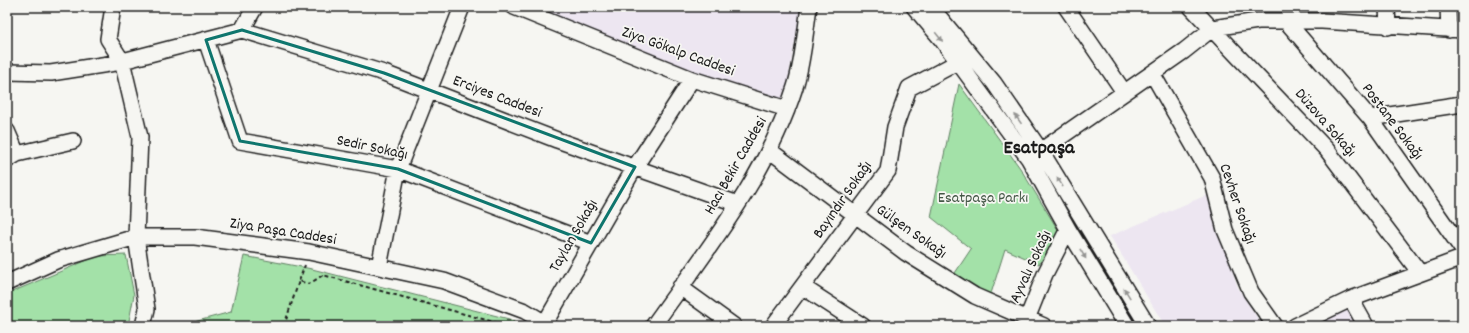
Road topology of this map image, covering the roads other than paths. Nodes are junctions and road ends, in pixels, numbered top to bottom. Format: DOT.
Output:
graph roads {
  1 [pos="113,7"];
  2 [pos="254,7"];
  3 [pos="462,7"];
  4 [pos="514,7"];
  5 [pos="809,7"];
  6 [pos="914,7"];
  7 [pos="931,7"];
  8 [pos="1066,7"];
  9 [pos="1387,7"];
  10 [pos="1448,7"];
  11 [pos="1192,8"];
  12 [pos="1258,14"];
  13 [pos="1322,14"];
  14 [pos="1286,21"];
  15 [pos="1388,27"];
  16 [pos="1213,28"];
  17 [pos="242,30"];
  18 [pos="1455,30"];
  19 [pos="206,40"];
  20 [pos="122,61"];
  21 [pos="958,62"];
  22 [pos="7,72"];
  23 [pos="1152,73"];
  24 [pos="692,80"];
  25 [pos="429,90"];
  26 [pos="1124,92"];
  27 [pos="1462,104"];
  28 [pos="787,109"];
  29 [pos="1370,118"];
  30 [pos="7,131"];
  31 [pos="73,141"];
  32 [pos="769,150"];
  33 [pos="1035,155"];
  34 [pos="12,157"];
  35 [pos="634,167"];
  36 [pos="398,170"];
  37 [pos="738,204"];
  38 [pos="855,215"];
  39 [pos="1068,229"];
  40 [pos="136,237"];
  41 [pos="591,243"];
  42 [pos="1462,250"];
  43 [pos="1462,258"];
  44 [pos="379,267"];
  45 [pos="1420,273"];
  46 [pos="7,283"];
  47 [pos="803,287"];
  48 [pos="680,288"];
  49 [pos="1351,299"];
  50 [pos="1027,319"];
  51 [pos="548,325"];
  52 [pos="143,326"];
  53 [pos="653,326"];
  54 [pos="734,326"];
  55 [pos="773,326"];
  56 [pos="863,326"];
  57 [pos="1044,326"];
  58 [pos="1127,326"];
  59 [pos="1148,326"];
  60 [pos="1275,326"];
  61 [pos="1295,326"];
  62 [pos="1366,326"];
  1 -- 20 [label="street"];
  2 -- 17 [label="street"];
  3 -- 25 [label="street"];
  4 -- 24 [label="street, Ziya Gökalp Caddesi"];
  5 -- 28 [label="street, Hacı Bekir Caddesi"];
  6 -- 21 [label="street, one-way"];
  33 -- 7 [label="street, one-way"];
  8 -- 26 [label="street"];
  9 -- 15 [label="street"];
  10 -- 18 [label="street"];
  11 -- 16 [label="street, Düzova Sokağı"];
  12 -- 14 [label="street"];
  12 -- 16 [label="street"];
  13 -- 14 [label="street"];
  13 -- 15 [label="street"];
  14 -- 29 [label="street, Postane Sokağı"];
  15 -- 18 [label="street"];
  16 -- 23 [label="street"];
  16 -- 45 [label="street, Düzova Sokağı"];
  17 -- 19 [label="street"];
  17 -- 25 [label="street, Erciyes Caddesi"];
  19 -- 20 [label="street"];
  19 -- 36 [label="street, Sedir Sokağı"];
  20 -- 22 [label="street"];
  20 -- 40 [label="street"];
  21 -- 33 [label="street"];
  21 -- 38 [label="street, Bayındır Sokağı"];
  23 -- 26 [label="street"];
  23 -- 60 [label="street, Cevher Sokağı"];
  24 -- 28 [label="street, Ziya Gökalp Caddesi"];
  24 -- 35 [label="street, Taylan Sokağı"];
  25 -- 35 [label="street, Erciyes Caddesi"];
  25 -- 36 [label="street"];
  26 -- 33 [label="street"];
  27 -- 29 [label="street"];
  28 -- 32 [label="street, Hacı Bekir Caddesi"];
  29 -- 42 [label="street, Postane Sokağı"];
  30 -- 34 [label="street"];
  31 -- 34 [label="street"];
  32 -- 37 [label="street, Hacı Bekir Caddesi"];
  32 -- 38 [label="street, Gülşen Sokağı"];
  33 -- 39 [label="street"];
  59 -- 33 [label="street, one-way"];
  35 -- 37 [label="street, Erciyes Caddesi"];
  35 -- 41 [label="street, Taylan Sokağı"];
  36 -- 41 [label="street, Sedir Sokağı"];
  36 -- 44 [label="street"];
  37 -- 48 [label="street, Hacı Bekir Caddesi"];
  38 -- 47 [label="street, Bayındır Sokağı"];
  38 -- 50 [label="street, Gülşen Sokağı"];
  39 -- 50 [label="street, Ayvalı Sokağı"];
  39 -- 58 [label="street, one-way"];
  40 -- 44 [label="street, Ziya Paşa Caddesi"];
  40 -- 46 [label="street, Ziya Paşa Caddesi"];
  40 -- 52 [label="street"];
  41 -- 51 [label="street, Taylan Sokağı"];
  43 -- 45 [label="street"];
  44 -- 51 [label="street, Ziya Paşa Caddesi"];
  45 -- 49 [label="street"];
  47 -- 55 [label="street, Bayındır Sokağı"];
  47 -- 56 [label="street"];
  48 -- 53 [label="street, Hacı Bekir Caddesi"];
  48 -- 54 [label="street"];
  49 -- 61 [label="street"];
  49 -- 62 [label="street"];
  50 -- 57 [label="street, Gülşen Sokağı"];
}
